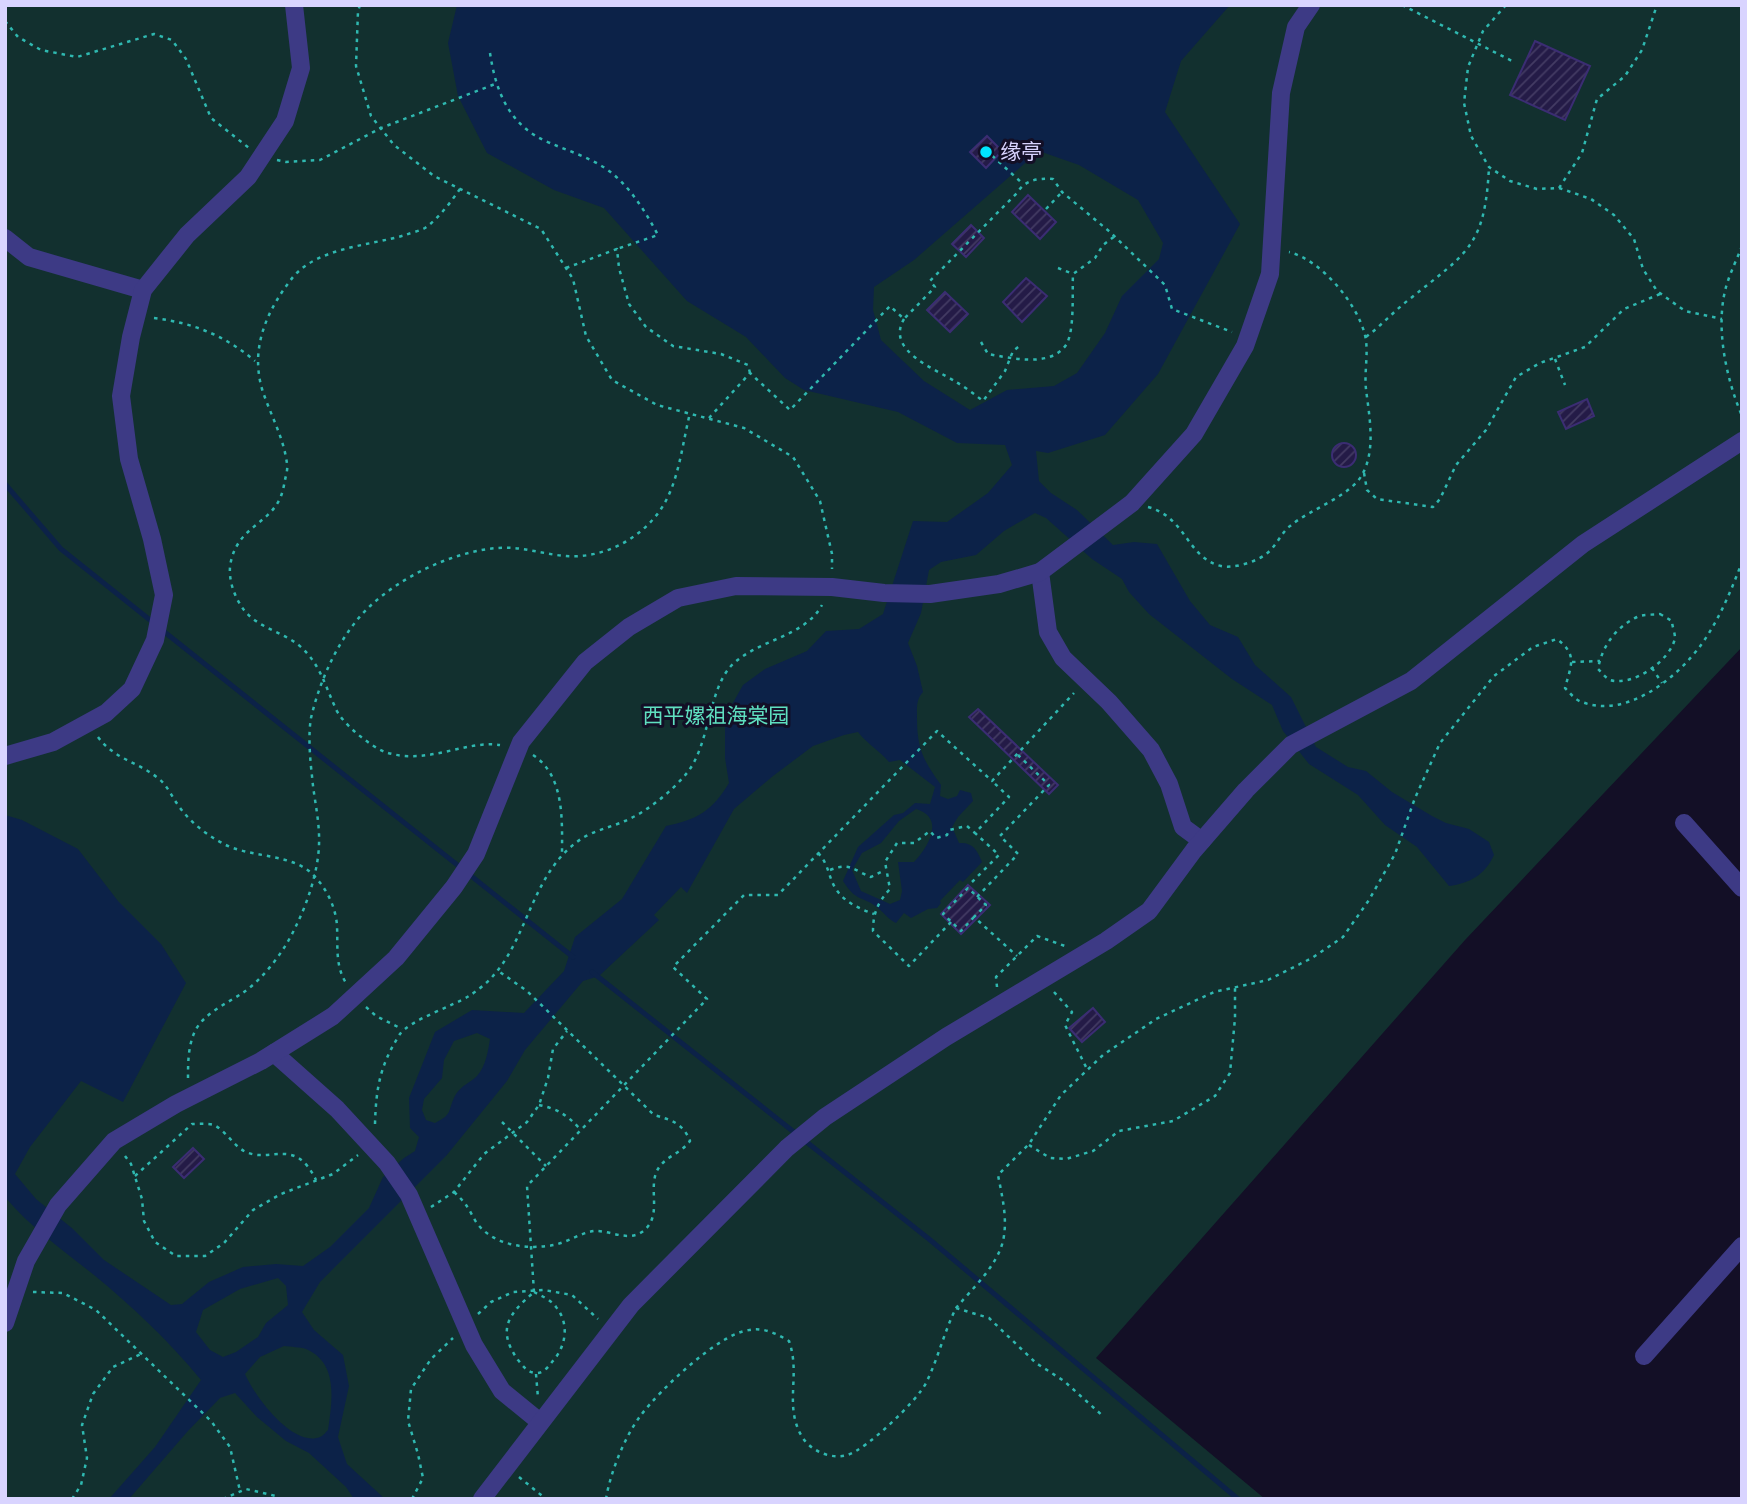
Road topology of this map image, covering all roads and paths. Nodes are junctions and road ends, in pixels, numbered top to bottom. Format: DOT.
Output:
graph roads {
  1 [pos="294,5"];
  2 [pos="360,5"];
  3 [pos="1311,5"];
  4 [pos="1402,5"];
  5 [pos="1506,5"];
  6 [pos="1657,5"];
  7 [pos="5,21"];
  8 [pos="1478,44"];
  9 [pos="490,53"];
  10 [pos="1514,62"];
  11 [pos="495,84"];
  12 [pos="381,128"];
  13 [pos="986,150"];
  14 [pos="262,156"];
  15 [pos="1489,167"];
  16 [pos="1022,184"];
  17 [pos="1559,188"];
  18 [pos="460,189"];
  19 [pos="1062,192"];
  20 [pos="1046,209"];
  21 [pos="1115,236"];
  22 [pos="5,238"];
  23 [pos="1742,246"];
  24 [pos="1272,248"];
  25 [pos="617,249"];
  26 [pos="566,268"];
  27 [pos="1058,268"];
  28 [pos="1073,274"];
  29 [pos="143,290"];
  30 [pos="1660,293"];
  31 [pos="136,315"];
  32 [pos="904,319"];
  33 [pos="1722,319"];
  34 [pos="1247,337"];
  35 [pos="1366,337"];
  36 [pos="981,342"];
  37 [pos="1022,344"];
  38 [pos="1012,358"];
  39 [pos="1555,359"];
  40 [pos="256,361"];
  41 [pos="750,373"];
  42 [pos="1565,385"];
  43 [pos="690,413"];
  44 [pos="1742,416"];
  45 [pos="709,418"];
  46 [pos="1742,441"];
  47 [pos="1364,472"];
  48 [pos="1132,503"];
  49 [pos="1742,562"];
  50 [pos="1040,572"];
  51 [pos="832,587"];
  52 [pos="1600,661"];
  53 [pos="1572,662"];
  54 [pos="1652,668"];
  55 [pos="324,678"];
  56 [pos="1086,680"];
  57 [pos="1662,683"];
  58 [pos="90,722"];
  59 [pos="518,748"];
  60 [pos="1018,755"];
  61 [pos="5,756"];
  62 [pos="992,781"];
  63 [pos="1684,822"];
  64 [pos="975,833"];
  65 [pos="1202,841"];
  66 [pos="818,853"];
  67 [pos="562,856"];
  68 [pos="830,870"];
  69 [pos="886,870"];
  70 [pos="314,875"];
  71 [pos="972,882"];
  72 [pos="1742,888"];
  73 [pos="977,897"];
  74 [pos="874,914"];
  75 [pos="974,917"];
  76 [pos="951,922"];
  77 [pos="1084,954"];
  78 [pos="1017,956"];
  79 [pos="497,970"];
  80 [pos="1042,979"];
  81 [pos="1235,987"];
  82 [pos="354,996"];
  83 [pos="998,1006"];
  84 [pos="403,1030"];
  85 [pos="567,1031"];
  86 [pos="274,1053"];
  87 [pos="1087,1070"];
  88 [pos="623,1087"];
  89 [pos="188,1098"];
  90 [pos="539,1105"];
  91 [pos="502,1122"];
  92 [pos="581,1130"];
  93 [pos="513,1133"];
  94 [pos="114,1141"];
  95 [pos="1029,1144"];
  96 [pos="370,1145"];
  97 [pos="546,1166"];
  98 [pos="135,1176"];
  99 [pos="317,1180"];
  100 [pos="454,1192"];
  101 [pos="417,1215"];
  102 [pos="1742,1246"];
  103 [pos="532,1248"];
  104 [pos="16,1292"];
  105 [pos="534,1292"];
  106 [pos="956,1308"];
  107 [pos="5,1323"];
  108 [pos="141,1354"];
  109 [pos="1644,1356"];
  110 [pos="1104,1417"];
  111 [pos="540,1422"];
  112 [pos="507,1468"];
  113 [pos="240,1491"];
  114 [pos="72,1499"];
  115 [pos="223,1499"];
  116 [pos="278,1499"];
  117 [pos="482,1499"];
  118 [pos="547,1499"];
  119 [pos="606,1499"];
  1 -- 14 [label="street"];
  2 -- 12 [label="path"];
  3 -- 24 [label="street"];
  4 -- 8 [label="path"];
  5 -- 8 [label="path"];
  6 -- 17 [label="path"];
  7 -- 14 [label="path"];
  8 -- 10 [label="path"];
  8 -- 15 [label="path"];
  9 -- 11 [label="path"];
  11 -- 12 [label="path"];
  11 -- 25 [label="path"];
  12 -- 14 [label="path"];
  12 -- 18 [label="path"];
  13 -- 16 [label="path"];
  14 -- 29 [label="street"];
  15 -- 17 [label="path"];
  15 -- 35 [label="path"];
  16 -- 19 [label="path"];
  16 -- 32 [label="path"];
  17 -- 30 [label="path"];
  18 -- 26 [label="path"];
  18 -- 40 [label="path"];
  19 -- 20 [label="path"];
  19 -- 21 [label="path"];
  21 -- 28 [label="path"];
  21 -- 34 [label="path"];
  22 -- 29 [label="street"];
  23 -- 33 [label="path"];
  24 -- 34 [label="street"];
  24 -- 35 [label="path"];
  25 -- 26 [label="path"];
  25 -- 41 [label="path"];
  26 -- 43 [label="path"];
  27 -- 28 [label="path"];
  28 -- 38 [label="path"];
  29 -- 31 [label="street"];
  30 -- 33 [label="path"];
  30 -- 39 [label="path"];
  31 -- 40 [label="path"];
  31 -- 58 [label="street"];
  32 -- 38 [label="path"];
  32 -- 41 [label="path"];
  33 -- 44 [label="path"];
  34 -- 48 [label="street"];
  35 -- 47 [label="path"];
  36 -- 38 [label="path"];
  37 -- 38 [label="path"];
  39 -- 42 [label="path"];
  39 -- 47 [label="path"];
  40 -- 55 [label="path"];
  41 -- 45 [label="path"];
  43 -- 45 [label="path"];
  43 -- 55 [label="path"];
  45 -- 51 [label="path"];
  46 -- 65 [label="street"];
  47 -- 48 [label="path"];
  48 -- 50 [label="street"];
  49 -- 57 [label="path"];
  50 -- 51 [label="street"];
  50 -- 56 [label="street"];
  51 -- 59 [label="street"];
  51 -- 67 [label="path"];
  52 -- 53 [label="path"];
  52 -- 54 [label="path"];
  52 -- 54 [label="path"];
  53 -- 57 [label="path"];
  53 -- 81 [label="path"];
  54 -- 57 [label="path"];
  55 -- 59 [label="path"];
  55 -- 70 [label="path"];
  56 -- 60 [label="path"];
  56 -- 65 [label="street"];
  58 -- 61 [label="street"];
  58 -- 70 [label="path"];
  59 -- 67 [label="path"];
  59 -- 82 [label="street"];
  60 -- 62 [label="path"];
  60 -- 73 [label="path"];
  62 -- 64 [label="path"];
  62 -- 66 [label="path"];
  63 -- 72 [label="street"];
  64 -- 69 [label="path"];
  64 -- 71 [label="path"];
  65 -- 77 [label="street"];
  66 -- 68 [label="path"];
  66 -- 88 [label="path"];
  67 -- 79 [label="path"];
  68 -- 69 [label="path"];
  68 -- 74 [label="path"];
  69 -- 74 [label="path"];
  70 -- 82 [label="path"];
  70 -- 89 [label="path"];
  73 -- 75 [label="path"];
  73 -- 76 [label="path"];
  74 -- 76 [label="path"];
  75 -- 76 [label="path"];
  75 -- 78 [label="path"];
  77 -- 78 [label="path"];
  77 -- 80 [label="street"];
  78 -- 83 [label="path"];
  79 -- 84 [label="path"];
  79 -- 85 [label="path"];
  80 -- 83 [label="street"];
  80 -- 87 [label="path"];
  81 -- 87 [label="path"];
  81 -- 95 [label="path"];
  82 -- 84 [label="path"];
  82 -- 86 [label="street"];
  83 -- 111 [label="street"];
  84 -- 96 [label="path"];
  85 -- 88 [label="path"];
  85 -- 90 [label="path"];
  86 -- 89 [label="street"];
  86 -- 96 [label="street"];
  87 -- 95 [label="path"];
  88 -- 92 [label="path"];
  88 -- 103 [label="path"];
  89 -- 94 [label="street"];
  90 -- 92 [label="path"];
  90 -- 93 [label="path"];
  91 -- 93 [label="path"];
  92 -- 97 [label="path"];
  93 -- 97 [label="path"];
  93 -- 100 [label="path"];
  94 -- 98 [label="path"];
  94 -- 104 [label="street"];
  95 -- 106 [label="path"];
  96 -- 99 [label="path"];
  96 -- 101 [label="street"];
  97 -- 103 [label="path"];
  98 -- 99 [label="path"];
  98 -- 99 [label="path"];
  100 -- 101 [label="path"];
  100 -- 103 [label="path"];
  101 -- 111 [label="street"];
  102 -- 109 [label="street"];
  103 -- 105 [label="path"];
  104 -- 107 [label="street"];
  104 -- 108 [label="path"];
  105 -- 105 [label="path"];
  106 -- 110 [label="path"];
  106 -- 119 [label="path"];
  108 -- 113 [label="path"];
  108 -- 114 [label="path"];
  111 -- 112 [label="street"];
  112 -- 117 [label="street"];
  112 -- 118 [label="path"];
  113 -- 115 [label="path"];
  113 -- 116 [label="path"];
}
